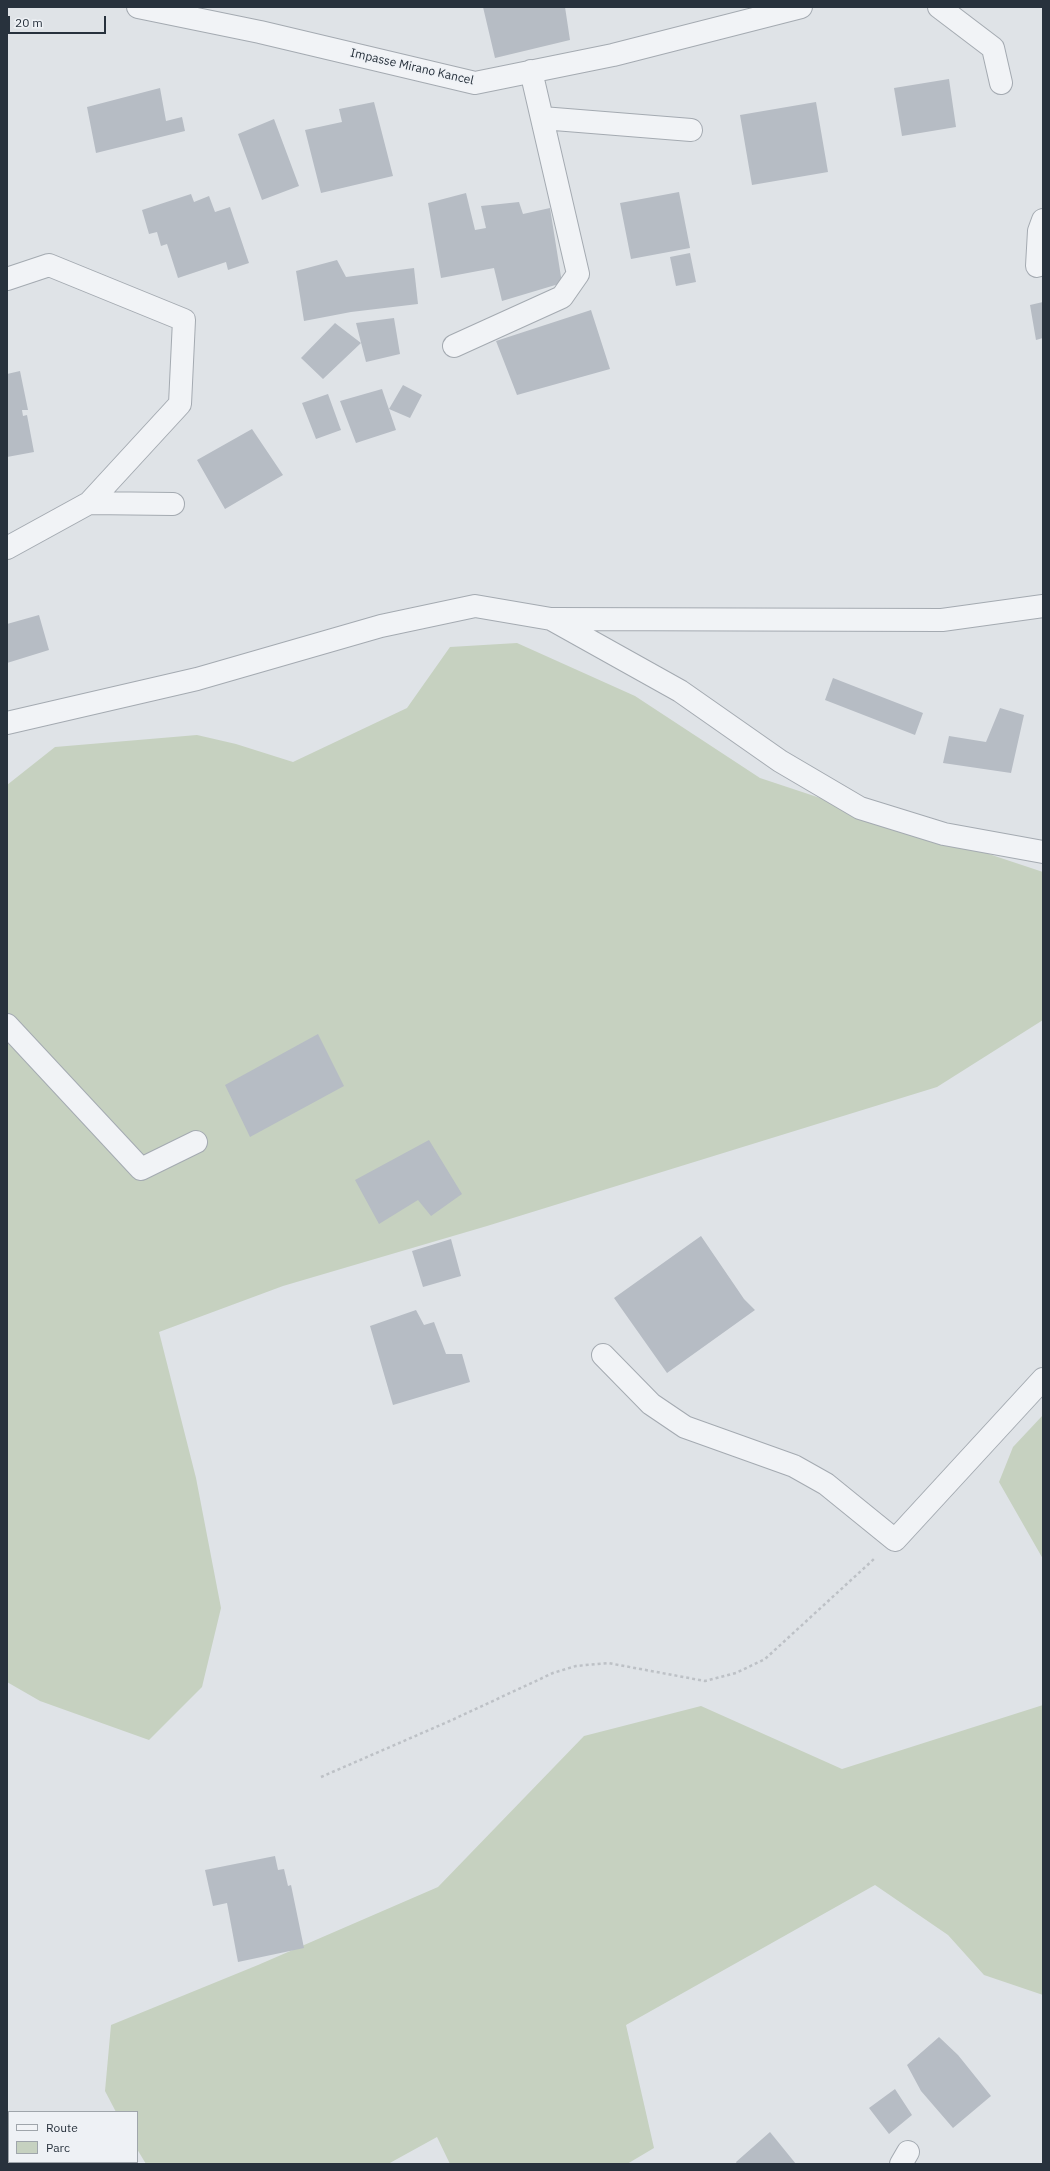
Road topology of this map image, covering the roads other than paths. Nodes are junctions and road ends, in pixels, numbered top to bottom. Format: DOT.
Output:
graph roads {
  1 [pos="138,7"];
  2 [pos="801,7"];
  3 [pos="939,7"];
  4 [pos="531,71"];
  5 [pos="1002,83"];
  6 [pos="542,118"];
  7 [pos="691,130"];
  8 [pos="1043,220"];
  9 [pos="1037,266"];
  10 [pos="7,279"];
  11 [pos="454,346"];
  12 [pos="89,503"];
  13 [pos="173,504"];
  14 [pos="7,548"];
  15 [pos="1043,606"];
  16 [pos="551,619"];
  17 [pos="7,722"];
  18 [pos="1043,852"];
  19 [pos="7,1025"];
  20 [pos="196,1142"];
  21 [pos="603,1355"];
  22 [pos="1043,1379"];
  1 -- 4 [label="street, Impasse Mirano Kancel"];
  2 -- 4 [label="street, Impasse Mirano Kancel"];
  3 -- 5 [label="street"];
  4 -- 6 [label="street"];
  6 -- 7 [label="street"];
  6 -- 11 [label="street"];
  8 -- 9 [label="street"];
  10 -- 12 [label="street"];
  12 -- 13 [label="street"];
  12 -- 14 [label="street"];
  15 -- 16 [label="street"];
  16 -- 17 [label="street"];
  16 -- 18 [label="street"];
  19 -- 20 [label="street"];
  21 -- 22 [label="street"];
}
